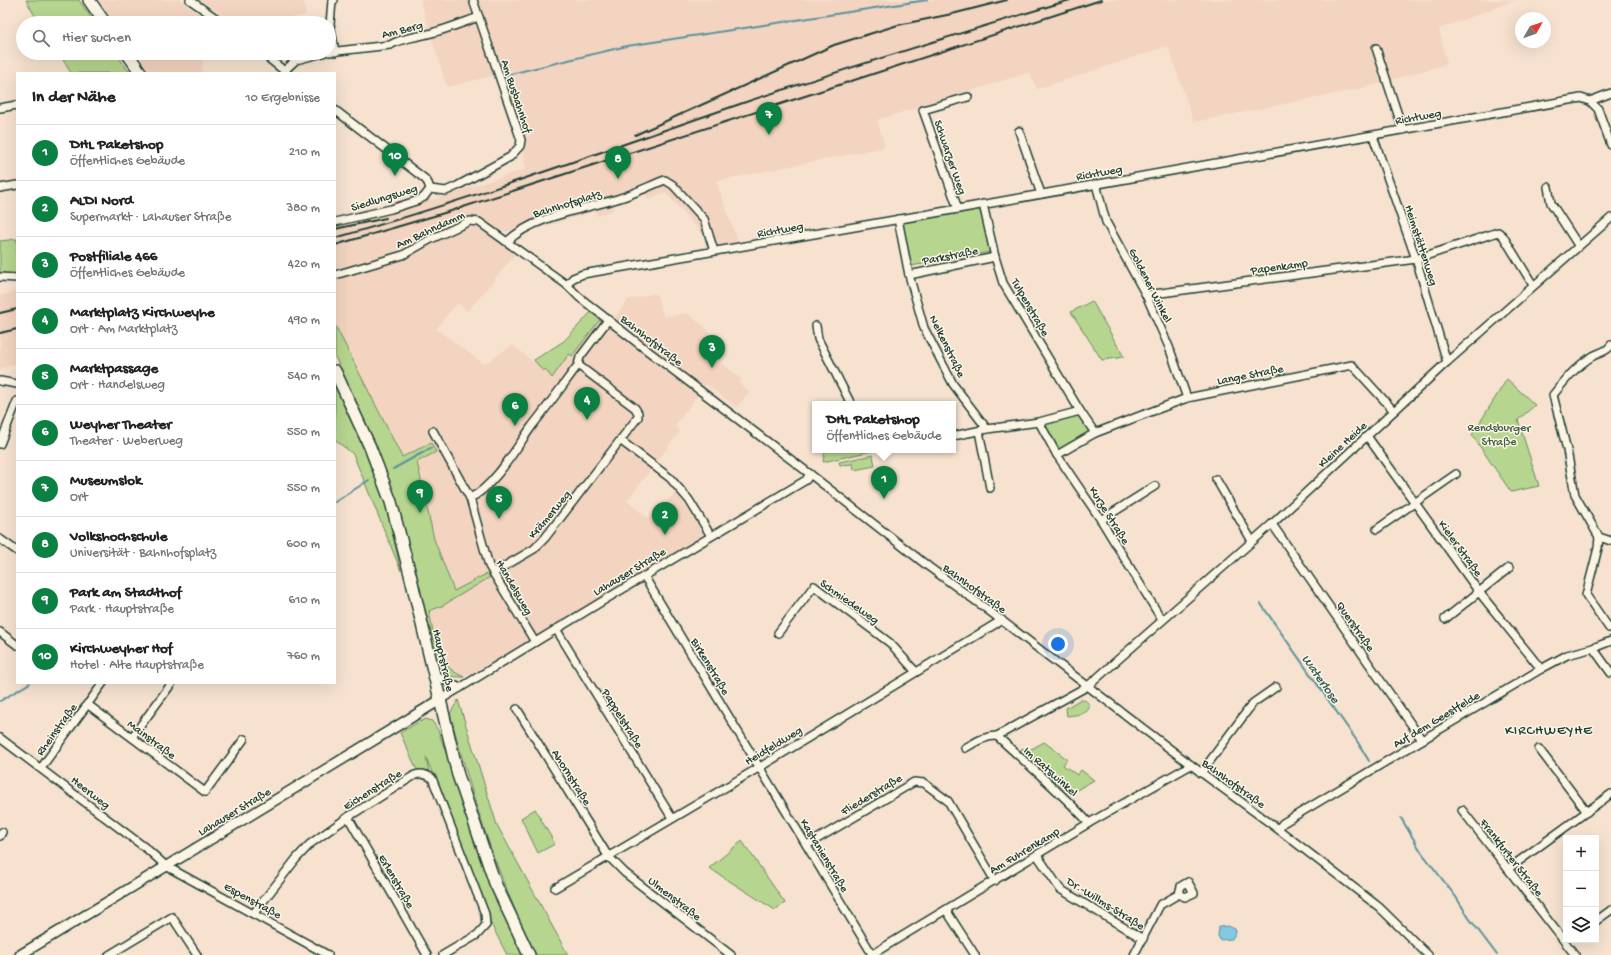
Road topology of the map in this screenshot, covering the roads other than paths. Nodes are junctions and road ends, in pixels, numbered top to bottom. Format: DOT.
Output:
graph roads {
  1 [pos="89,0"];
  2 [pos="190,0"];
  3 [pos="334,0"];
  4 [pos="473,0"];
  5 [pos="101,16"];
  6 [pos="213,16"];
  7 [pos="331,16"];
  8 [pos="479,17"];
  9 [pos="1376,48"];
  10 [pos="336,52"];
  11 [pos="132,60"];
  12 [pos="271,60"];
  13 [pos="296,60"];
  14 [pos="140,72"];
  15 [pos="286,72"];
  16 [pos="1611,93"];
  17 [pos="968,97"];
  18 [pos="1590,101"];
  19 [pos="16,105"];
  20 [pos="0,108"];
  21 [pos="336,111"];
  22 [pos="1403,130"];
  23 [pos="1019,131"];
  24 [pos="1373,136"];
  25 [pos="1611,145"];
  26 [pos="1096,184"];
  27 [pos="16,186"];
  28 [pos="429,186"];
  29 [pos="1548,187"];
  30 [pos="0,188"];
  31 [pos="1041,194"];
  32 [pos="983,204"];
  33 [pos="958,209"];
  34 [pos="1611,218"];
  35 [pos="898,219"];
  36 [pos="336,222"];
  37 [pos="506,242"];
  38 [pos="1578,245"];
  39 [pos="714,251"];
  40 [pos="995,257"];
  41 [pos="1416,259"];
  42 [pos="336,275"];
  43 [pos="909,275"];
  44 [pos="0,277"];
  45 [pos="16,278"];
  46 [pos="567,285"];
  47 [pos="1533,285"];
  48 [pos="1146,295"];
  49 [pos="608,320"];
  50 [pos="816,326"];
  51 [pos="1610,350"];
  52 [pos="1447,362"];
  53 [pos="578,364"];
  54 [pos="336,373"];
  55 [pos="0,381"];
  56 [pos="16,384"];
  57 [pos="1187,398"];
  58 [pos="849,401"];
  59 [pos="16,404"];
  60 [pos="1080,411"];
  61 [pos="1394,411"];
  62 [pos="1039,422"];
  63 [pos="983,429"];
  64 [pos="433,431"];
  65 [pos="1095,433"];
  66 [pos="956,435"];
  67 [pos="1367,436"];
  68 [pos="620,440"];
  69 [pos="0,444"];
  70 [pos="1057,455"];
  71 [pos="810,474"];
  72 [pos="1456,474"];
  73 [pos="1216,480"];
  74 [pos="1155,486"];
  75 [pos="990,488"];
  76 [pos="470,498"];
  77 [pos="1414,503"];
  78 [pos="1101,520"];
  79 [pos="1272,524"];
  80 [pos="1377,529"];
  81 [pos="712,536"];
  82 [pos="1599,537"];
  83 [pos="0,539"];
  84 [pos="1252,541"];
  85 [pos="1611,541"];
  86 [pos="16,550"];
  87 [pos="1509,568"];
  88 [pos="493,573"];
  89 [pos="644,576"];
  90 [pos="1479,592"];
  91 [pos="1445,619"];
  92 [pos="1002,620"];
  93 [pos="1162,620"];
  94 [pos="1609,628"];
  95 [pos="556,629"];
  96 [pos="0,632"];
  97 [pos="778,633"];
  98 [pos="1611,641"];
  99 [pos="535,642"];
  100 [pos="16,645"];
  101 [pos="1593,648"];
  102 [pos="1541,669"];
  103 [pos="916,672"];
  104 [pos="1611,673"];
  105 [pos="434,675"];
  106 [pos="102,684"];
  107 [pos="171,684"];
  108 [pos="1088,686"];
  109 [pos="1276,687"];
  110 [pos="460,688"];
  111 [pos="440,700"];
  112 [pos="87,704"];
  113 [pos="517,709"];
  114 [pos="997,736"];
  115 [pos="132,737"];
  116 [pos="0,738"];
  117 [pos="244,739"];
  118 [pos="1422,740"];
  119 [pos="965,748"];
  120 [pos="1539,749"];
  121 [pos="1191,765"];
  122 [pos="760,766"];
  123 [pos="41,768"];
  124 [pos="1201,773"];
  125 [pos="1611,794"];
  126 [pos="1462,810"];
  127 [pos="1586,812"];
  128 [pos="348,817"];
  129 [pos="672,818"];
  130 [pos="1089,823"];
  131 [pos="1278,829"];
  132 [pos="807,845"];
  133 [pos="1037,855"];
  134 [pos="608,856"];
  135 [pos="166,866"];
  136 [pos="1508,869"];
  137 [pos="995,881"];
  138 [pos="555,888"];
  139 [pos="1179,894"];
  140 [pos="946,910"];
  141 [pos="1611,910"];
  142 [pos="254,913"];
  143 [pos="1599,919"];
  144 [pos="1563,936"];
  145 [pos="1143,939"];
  146 [pos="1569,943"];
  147 [pos="20,955"];
  148 [pos="109,955"];
  149 [pos="197,955"];
  150 [pos="328,955"];
  151 [pos="427,955"];
  152 [pos="443,955"];
  153 [pos="529,955"];
  154 [pos="731,955"];
  155 [pos="871,955"];
  156 [pos="975,955"];
  157 [pos="1134,955"];
  158 [pos="1428,955"];
  159 [pos="1575,955"];
  1 -- 5 [label="main road"];
  2 -- 6 [label="street"];
  3 -- 7 [label="street"];
  4 -- 8 [label="street, Am Busbahnhof"];
  8 -- 10 [label="street, Am Berg"];
  8 -- 28 [label="street, Am Busbahnhof"];
  9 -- 22 [label="street"];
  11 -- 14 [label="main road"];
  12 -- 15 [label="street"];
  13 -- 15 [label="street"];
  16 -- 18 [label="street"];
  17 -- 33 [label="street, Schwarzer Weg"];
  18 -- 22 [label="street, Richtweg"];
  18 -- 25 [label="street"];
  19 -- 20 [label="street"];
  21 -- 28 [label="street"];
  22 -- 24 [label="street, Richtweg"];
  23 -- 31 [label="street"];
  24 -- 26 [label="street, Richtweg"];
  24 -- 41 [label="street, Heimstättenweg"];
  26 -- 31 [label="street, Richtweg"];
  26 -- 48 [label="street, Goldener Winkel"];
  27 -- 30 [label="street"];
  28 -- 36 [label="street, Siedlungsweg"];
  29 -- 38 [label="street"];
  31 -- 32 [label="street, Richtweg"];
  32 -- 33 [label="street, Richtweg"];
  32 -- 40 [label="street, Tulpenstraße"];
  33 -- 35 [label="street, Richtweg"];
  34 -- 38 [label="street, Kleine Heide"];
  35 -- 39 [label="street, Richtweg"];
  35 -- 43 [label="street, Nelkenstraße"];
  37 -- 39 [label="street, Bahnhofsplatz"];
  37 -- 42 [label="street, Am Bahndamm"];
  37 -- 46 [label="street, Bahnhofstraße"];
  38 -- 47 [label="street, Kleine Heide"];
  39 -- 46 [label="street, Richtweg"];
  40 -- 43 [label="street, Parkstraße"];
  40 -- 60 [label="street, Tulpenstraße"];
  41 -- 47 [label="street, Papenkamp"];
  41 -- 48 [label="street, Papenkamp"];
  41 -- 52 [label="street, Heimstättenweg"];
  43 -- 63 [label="street, Nelkenstraße"];
  44 -- 45 [label="street"];
  46 -- 49 [label="street, Bahnhofstraße"];
  47 -- 52 [label="street, Kleine Heide"];
  48 -- 57 [label="street, Goldener Winkel"];
  49 -- 53 [label="street"];
  49 -- 71 [label="street, Bahnhofstraße"];
  50 -- 58 [label="street"];
  51 -- 82 [label="street"];
  52 -- 61 [label="street, Kleine Heide"];
  53 -- 68 [label="street, Krämerweg"];
  53 -- 76 [label="street"];
  54 -- 105 [label="main road, Hauptstraße"];
  55 -- 56 [label="street"];
  57 -- 61 [label="street, Lange Straße"];
  57 -- 65 [label="street, Lange Straße"];
  59 -- 69 [label="street"];
  60 -- 62 [label="street"];
  60 -- 65 [label="street"];
  61 -- 67 [label="street, Kleine Heide"];
  62 -- 63 [label="street"];
  62 -- 70 [label="street, Kurze Straße"];
  63 -- 66 [label="street"];
  63 -- 75 [label="street"];
  64 -- 76 [label="street, Handelsweg"];
  65 -- 70 [label="street, Lange Straße"];
  67 -- 77 [label="street, Kieler Straße"];
  67 -- 79 [label="street, Kleine Heide"];
  68 -- 81 [label="street"];
  68 -- 88 [label="street, Krämerweg"];
  70 -- 78 [label="street, Kurze Straße"];
  71 -- 81 [label="street, Lahauser Straße"];
  71 -- 92 [label="street, Bahnhofstraße"];
  72 -- 77 [label="street"];
  73 -- 84 [label="street"];
  74 -- 78 [label="street"];
  76 -- 88 [label="street, Handelsweg"];
  77 -- 80 [label="street"];
  77 -- 90 [label="street, Kieler Straße"];
  78 -- 93 [label="street, Kurze Straße"];
  79 -- 84 [label="street, Kleine Heide"];
  79 -- 118 [label="street, Querstraße"];
  81 -- 89 [label="street, Lahauser Straße"];
  82 -- 85 [label="street"];
  82 -- 94 [label="street"];
  83 -- 86 [label="street"];
  84 -- 93 [label="street, Kleine Heide"];
  87 -- 90 [label="street"];
  88 -- 99 [label="street, Handelsweg"];
  89 -- 95 [label="street, Lahauser Straße"];
  89 -- 122 [label="street, Birkenstraße"];
  90 -- 91 [label="street"];
  90 -- 102 [label="street, Kieler Straße"];
  92 -- 103 [label="street, Heidfeldweg"];
  92 -- 108 [label="street, Bahnhofstraße"];
  93 -- 108 [label="street, Kleine Heide"];
  95 -- 99 [label="street, Lahauser Straße"];
  95 -- 129 [label="street, Pappelstraße"];
  96 -- 100 [label="street"];
  97 -- 103 [label="street, Schmiedeweg"];
  98 -- 101 [label="street, Auf dem Geestfelde"];
  99 -- 110 [label="street, Lahauser Straße"];
  101 -- 102 [label="street, Auf dem Geestfelde"];
  101 -- 104 [label="street"];
  102 -- 118 [label="street, Auf dem Geestfelde"];
  103 -- 122 [label="street, Heidfeldweg"];
  105 -- 110 [label="street"];
  105 -- 111 [label="main road, Hauptstraße"];
  106 -- 112 [label="street, Rheinstraße"];
  107 -- 115 [label="street"];
  108 -- 114 [label="street"];
  108 -- 121 [label="street, Bahnhofstraße"];
  109 -- 124 [label="street"];
  110 -- 111 [label="street, Lahauser Straße"];
  111 -- 135 [label="street, Lahauser Straße"];
  111 -- 153 [label="main road, Hauptstraße"];
  112 -- 115 [label="street, Mainstraße"];
  112 -- 123 [label="street, Rheinstraße"];
  113 -- 134 [label="street, Ahornstraße"];
  114 -- 119 [label="street"];
  114 -- 130 [label="street, Im Ratswinkel"];
  115 -- 117 [label="street, Mainstraße"];
  116 -- 123 [label="street, Heerweg"];
  118 -- 131 [label="street, Auf dem Geestfelde"];
  120 -- 127 [label="street"];
  121 -- 124 [label="street, Bahnhofstraße"];
  121 -- 130 [label="street, Am Fuhrenkamp"];
  122 -- 129 [label="street, Heidfeldweg"];
  122 -- 132 [label="street, Kastanienstraße"];
  123 -- 135 [label="street, Heerweg"];
  124 -- 131 [label="street, Bahnhofstraße"];
  125 -- 127 [label="street"];
  126 -- 136 [label="street, Frankfurter Straße"];
  127 -- 136 [label="street"];
  128 -- 142 [label="street, Eichenstraße"];
  128 -- 151 [label="street, Erlenstraße"];
  128 -- 152 [label="street, Eichenstraße"];
  129 -- 134 [label="street, Heidfeldweg"];
  130 -- 133 [label="street, Am Fuhrenkamp"];
  131 -- 158 [label="street, Bahnhofstraße"];
  132 -- 137 [label="street, Fliederstraße"];
  132 -- 155 [label="street, Kastanienstraße"];
  133 -- 137 [label="street, Am Fuhrenkamp"];
  133 -- 145 [label="street, Dr.-Willms-Straße"];
  134 -- 138 [label="street, Heidfeldweg"];
  134 -- 154 [label="street, Ulmenstraße"];
  135 -- 142 [label="street, Espenstraße"];
  135 -- 147 [label="street, Lahauser Straße"];
  136 -- 144 [label="street, Frankfurter Straße"];
  137 -- 140 [label="street, Am Fuhrenkamp"];
  139 -- 145 [label="street, Dr.-Willms-Straße"];
  140 -- 155 [label="street, Am Fuhrenkamp"];
  140 -- 156 [label="street"];
  141 -- 143 [label="street"];
  142 -- 150 [label="street, Espenstraße"];
  145 -- 157 [label="street"];
  146 -- 159 [label="street, Frankfurter Straße"];
  148 -- 149 [label="street"];
}
